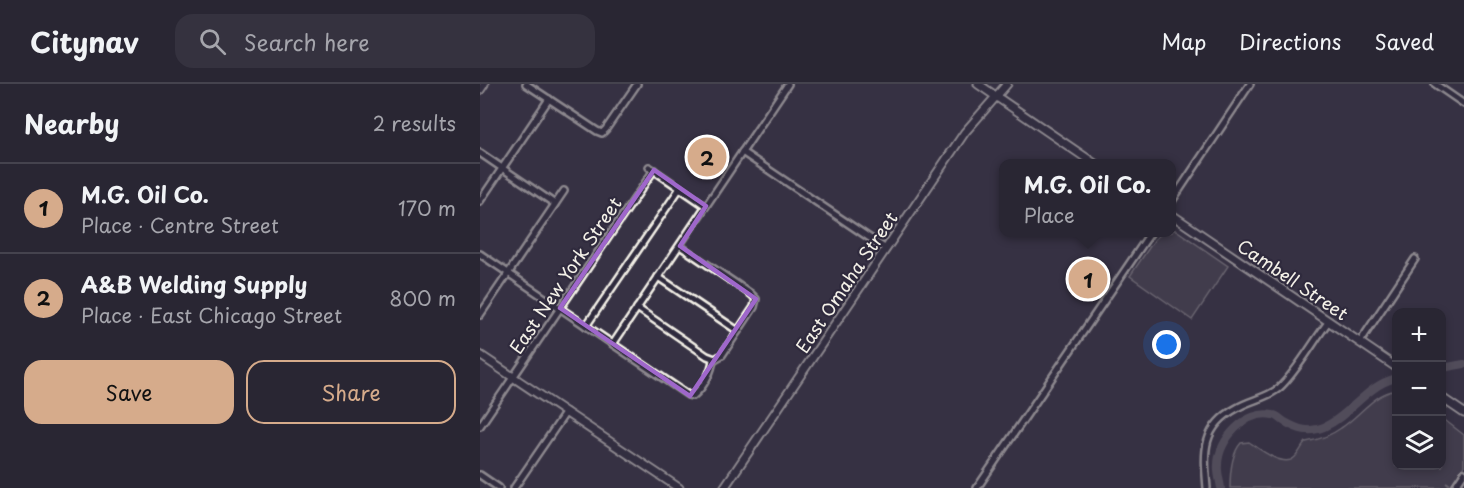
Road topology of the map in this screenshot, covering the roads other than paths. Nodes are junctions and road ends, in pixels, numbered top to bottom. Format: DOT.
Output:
graph roads {
  1 [pos="484,84"];
  2 [pos="526,84"];
  3 [pos="637,84"];
  4 [pos="788,84"];
  5 [pos="978,84"];
  6 [pos="1007,84"];
  7 [pos="1250,84"];
  8 [pos="1435,84"];
  9 [pos="480,90"];
  10 [pos="995,96"];
  11 [pos="549,99"];
  12 [pos="1464,104"];
  13 [pos="742,152"];
  14 [pos="480,153"];
  15 [pos="1088,159"];
  16 [pos="502,168"];
  17 [pos="680,188"];
  18 [pos="564,191"];
  19 [pos="1176,195"];
  20 [pos="480,201"];
  21 [pos="555,204"];
  22 [pos="706,206"];
  23 [pos="1176,219"];
  24 [pos="1148,237"];
  25 [pos="680,246"];
  26 [pos="886,249"];
  27 [pos="480,254"];
  28 [pos="1415,259"];
  29 [pos="508,273"];
  30 [pos="658,277"];
  31 [pos="560,308"];
  32 [pos="637,308"];
  33 [pos="480,315"];
  34 [pos="1329,321"];
  35 [pos="586,326"];
  36 [pos="738,331"];
  37 [pos="1360,342"];
  38 [pos="613,344"];
  39 [pos="480,354"];
  40 [pos="714,359"];
  41 [pos="1392,364"];
  42 [pos="513,377"];
  43 [pos="1446,401"];
  44 [pos="566,412"];
  45 [pos="1464,413"];
  46 [pos="480,426"];
  47 [pos="1464,473"];
  48 [pos="480,475"];
  49 [pos="500,488"];
  50 [pos="514,488"];
  51 [pos="679,488"];
  52 [pos="724,488"];
  53 [pos="977,488"];
  54 [pos="1207,488"];
  55 [pos="1454,488"];
  1 -- 9 [label="main road"];
  2 -- 11 [label="street"];
  3 -- 11 [label="street"];
  4 -- 13 [label="street"];
  5 -- 10 [label="main road"];
  6 -- 10 [label="main road, East Omaha Street"];
  7 -- 19 [label="street"];
  8 -- 12 [label="street"];
  10 -- 15 [label="main road"];
  10 -- 26 [label="main road, East Omaha Street"];
  11 -- 16 [label="street"];
  13 -- 22 [label="street"];
  13 -- 26 [label="street"];
  14 -- 16 [label="street"];
  16 -- 20 [label="street"];
  16 -- 21 [label="street"];
  17 -- 22 [label="street"];
  17 -- 31 [label="street, East New York Street"];
  17 -- 35 [label="street"];
  18 -- 21 [label="street"];
  21 -- 29 [label="street"];
  22 -- 25 [label="street"];
  23 -- 34 [label="main road, Cambell Street"];
  24 -- 53 [label="street"];
  25 -- 30 [label="street"];
  25 -- 36 [label="street"];
  26 -- 52 [label="main road, East Omaha Street"];
  27 -- 29 [label="street"];
  28 -- 37 [label="street"];
  29 -- 31 [label="street"];
  29 -- 33 [label="street"];
  30 -- 32 [label="street"];
  30 -- 36 [label="street"];
  31 -- 35 [label="street"];
  31 -- 42 [label="street, East New York Street"];
  32 -- 38 [label="street"];
  32 -- 40 [label="street"];
  34 -- 37 [label="main road, Cambell Street"];
  34 -- 54 [label="street"];
  35 -- 38 [label="street"];
  36 -- 40 [label="street"];
  37 -- 41 [label="main road, Cambell Street"];
  38 -- 40 [label="street"];
  39 -- 42 [label="main road"];
  42 -- 44 [label="main road"];
  42 -- 46 [label="street, East New York Street"];
  43 -- 45 [label="main road"];
  44 -- 50 [label="street"];
  44 -- 51 [label="main road"];
  47 -- 55 [label="street"];
  48 -- 49 [label="street"];
}
